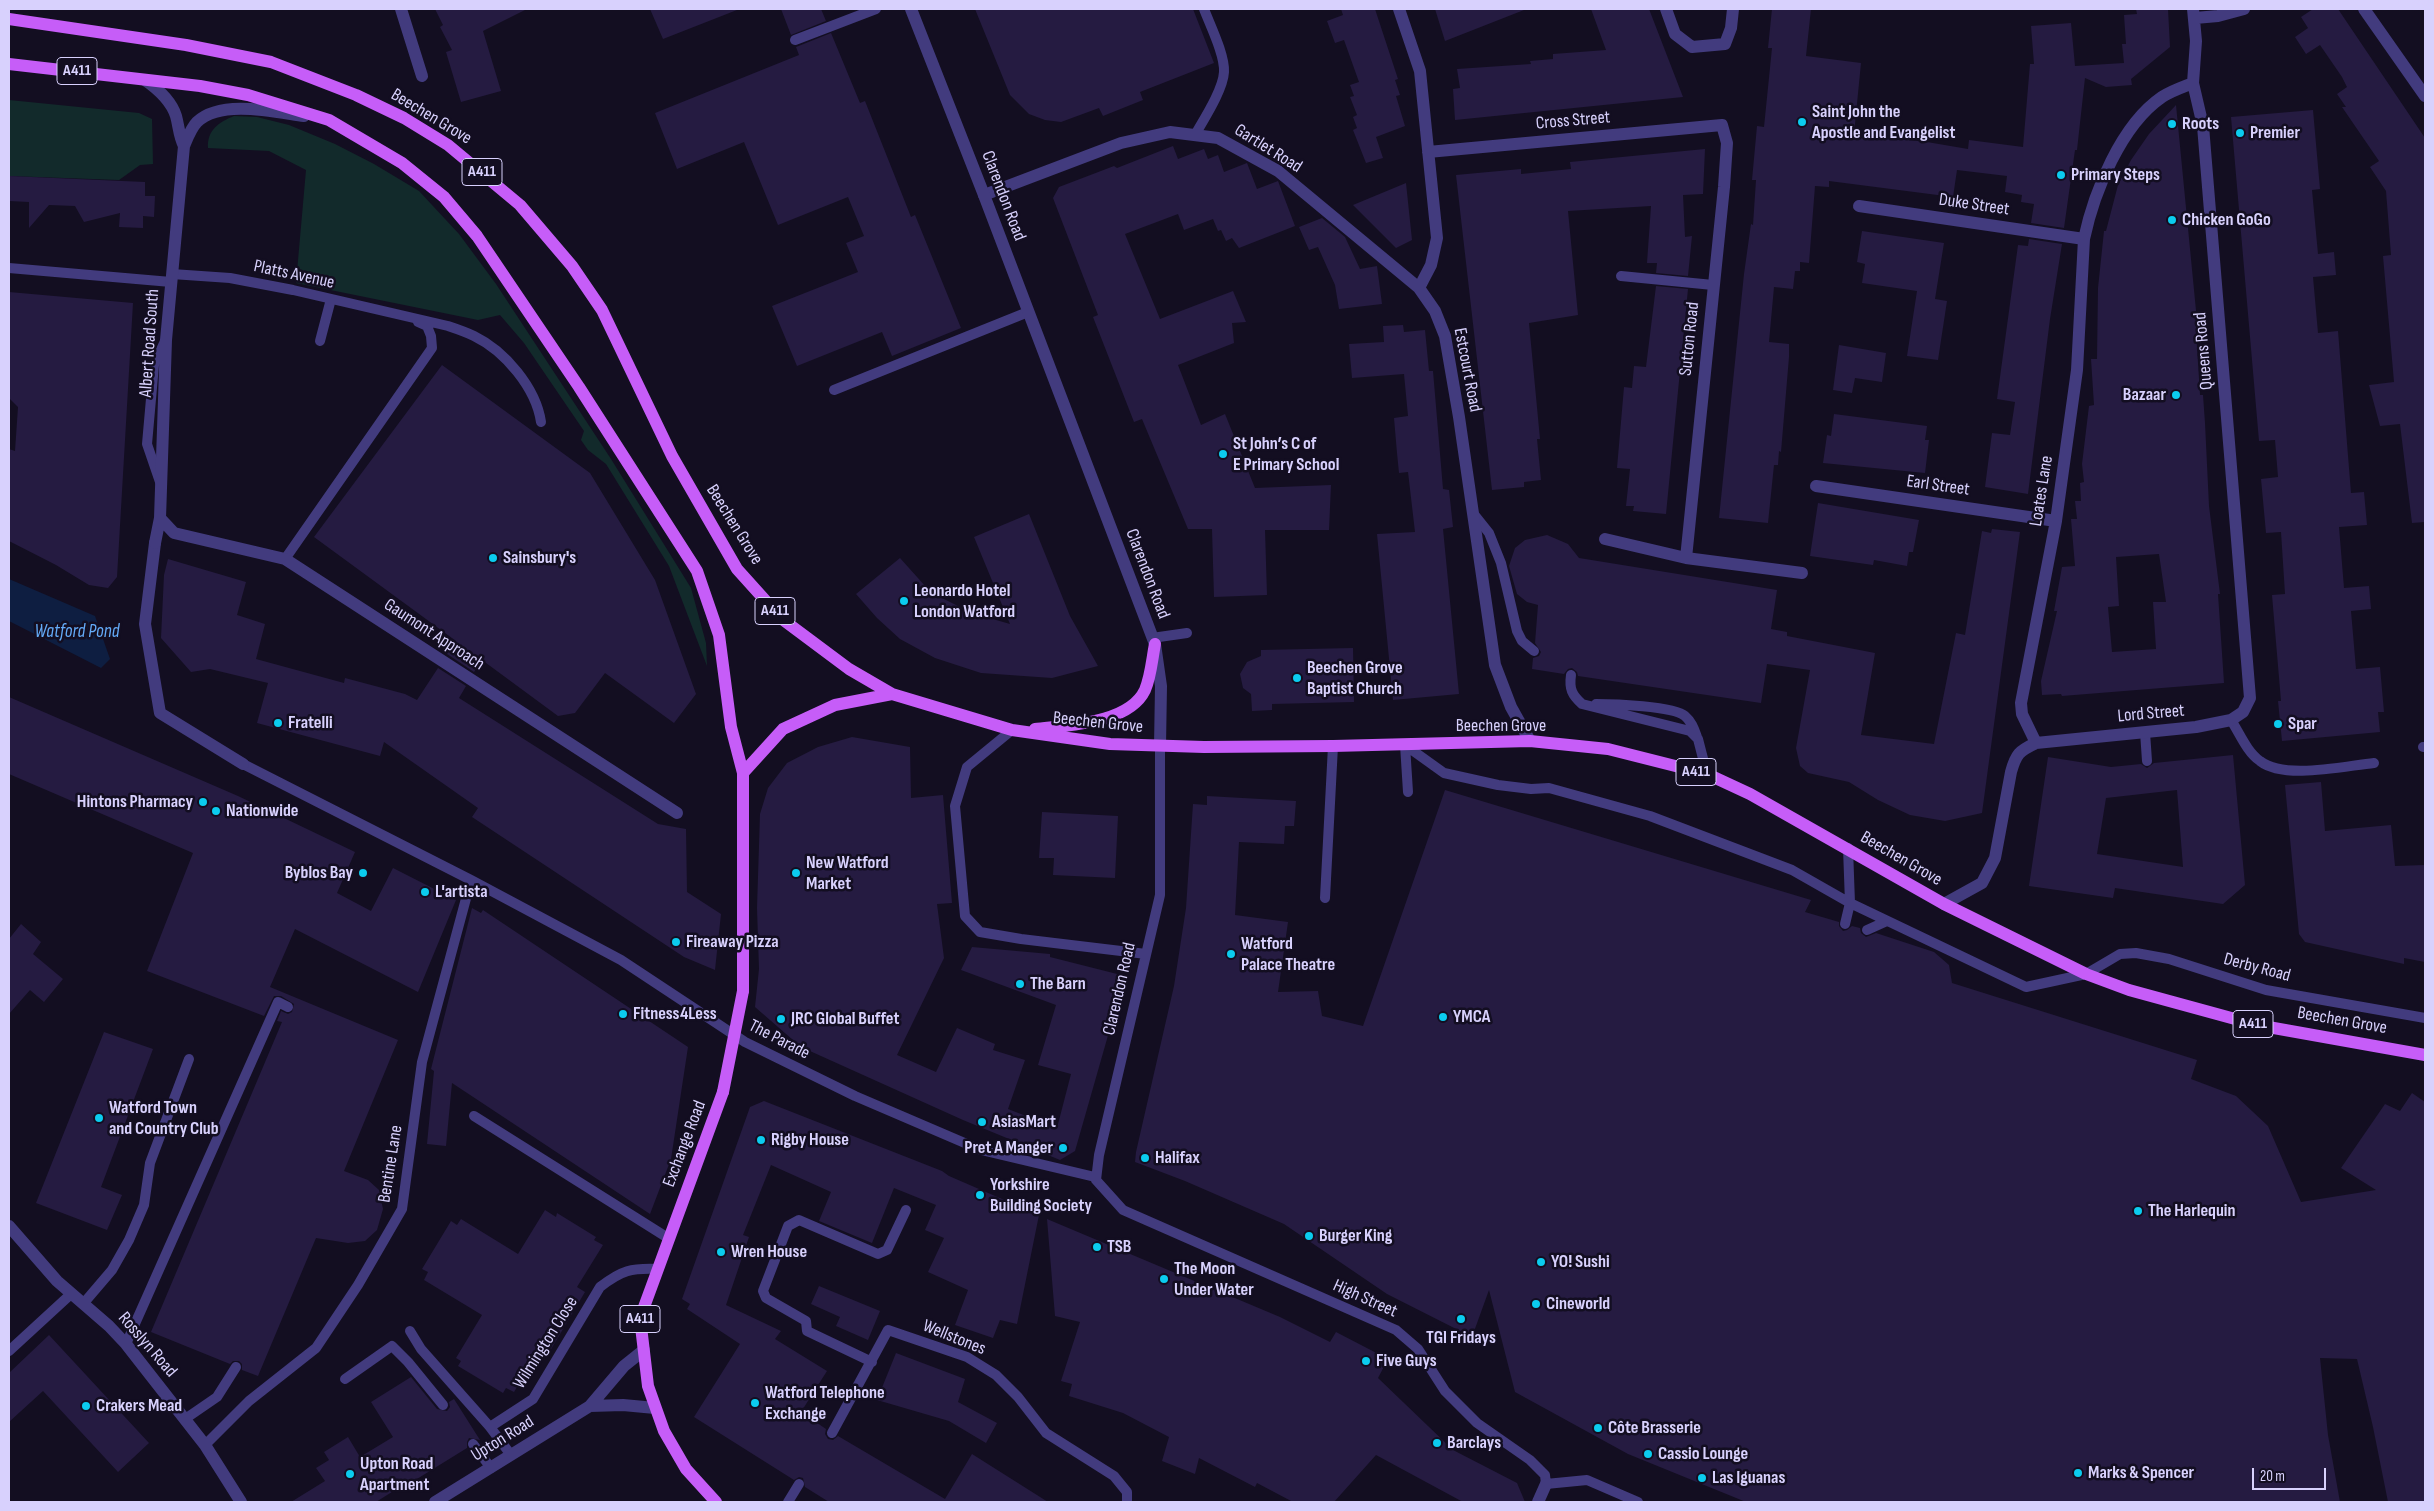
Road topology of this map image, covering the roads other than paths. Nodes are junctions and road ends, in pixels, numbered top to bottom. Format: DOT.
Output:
graph roads {
  1 [pos="401,9"];
  2 [pos="876,9"];
  3 [pos="911,9"];
  4 [pos="1204,9"];
  5 [pos="1399,9"];
  6 [pos="1666,9"];
  7 [pos="1733,9"];
  8 [pos="2244,9"];
  9 [pos="2364,9"];
  10 [pos="2194,13"];
  11 [pos="9,19"];
  12 [pos="795,40"];
  13 [pos="9,64"];
  14 [pos="422,76"];
  15 [pos="145,80"];
  16 [pos="2193,83"];
  17 [pos="2425,96"];
  18 [pos="329,120"];
  19 [pos="1722,125"];
  20 [pos="1195,135"];
  21 [pos="184,146"];
  22 [pos="1428,152"];
  23 [pos="984,195"];
  24 [pos="1860,206"];
  25 [pos="2084,239"];
  26 [pos="9,268"];
  27 [pos="1621,276"];
  28 [pos="171,278"];
  29 [pos="1713,285"];
  30 [pos="1419,288"];
  31 [pos="331,299"];
  32 [pos="1028,312"];
  33 [pos="408,317"];
  34 [pos="320,342"];
  35 [pos="834,390"];
  36 [pos="541,422"];
  37 [pos="1816,486"];
  38 [pos="1472,512"];
  39 [pos="160,518"];
  40 [pos="2056,521"];
  41 [pos="1605,539"];
  42 [pos="1686,558"];
  43 [pos="285,559"];
  44 [pos="1802,573"];
  45 [pos="1187,633"];
  46 [pos="1153,641"];
  47 [pos="1534,652"];
  48 [pos="1571,675"];
  49 [pos="892,694"];
  50 [pos="2231,720"];
  51 [pos="1013,731"];
  52 [pos="2145,732"];
  53 [pos="1530,741"];
  54 [pos="2036,743"];
  55 [pos="1405,745"];
  56 [pos="1160,746"];
  57 [pos="1334,746"];
  58 [pos="2147,761"];
  59 [pos="2374,763"];
  60 [pos="243,764"];
  61 [pos="743,773"];
  62 [pos="1707,774"];
  63 [pos="1408,792"];
  64 [pos="677,813"];
  65 [pos="1848,848"];
  66 [pos="471,880"];
  67 [pos="1325,898"];
  68 [pos="1850,903"];
  69 [pos="1944,904"];
  70 [pos="1887,921"];
  71 [pos="1845,924"];
  72 [pos="1867,930"];
  73 [pos="1146,954"];
  74 [pos="2086,974"];
  75 [pos="288,1007"];
  76 [pos="2425,1018"];
  77 [pos="2425,1055"];
  78 [pos="189,1059"];
  79 [pos="474,1116"];
  80 [pos="1096,1178"];
  81 [pos="906,1210"];
  82 [pos="9,1226"];
  83 [pos="668,1238"];
  84 [pos="658,1269"];
  85 [pos="71,1294"];
  86 [pos="83,1304"];
  87 [pos="410,1331"];
  88 [pos="126,1344"];
  89 [pos="644,1350"];
  90 [pos="9,1351"];
  91 [pos="872,1362"];
  92 [pos="236,1367"];
  93 [pos="346,1379"];
  94 [pos="443,1405"];
  95 [pos="590,1406"];
  96 [pos="655,1408"];
  97 [pos="186,1419"];
  98 [pos="490,1427"];
  99 [pos="832,1433"];
  100 [pos="473,1444"];
  101 [pos="205,1445"];
  102 [pos="511,1455"];
  103 [pos="491,1468"];
  104 [pos="799,1484"];
  105 [pos="1546,1484"];
  106 [pos="241,1502"];
  107 [pos="435,1502"];
  108 [pos="716,1502"];
  109 [pos="788,1502"];
  110 [pos="1127,1502"];
  111 [pos="1538,1502"];
  112 [pos="1638,1502"];
  1 -- 14 [label="street"];
  2 -- 12 [label="lane"];
  3 -- 23 [label="street, Clarendon Road"];
  4 -- 20 [label="lane"];
  5 -- 22 [label="street"];
  6 -- 7 [label="street"];
  8 -- 10 [label="street"];
  9 -- 17 [label="street"];
  10 -- 16 [label="street, Queens Road"];
  11 -- 49 [label="main road, Beechen Grove / A411"];
  13 -- 15 [label="main road, A411"];
  15 -- 18 [label="main road, A411"];
  15 -- 21 [label="street, Albert Road South"];
  16 -- 25 [label="street, Loates Lane"];
  16 -- 50 [label="street, Queens Road"];
  18 -- 21 [label="street, Albert Road South"];
  18 -- 61 [label="main road, A411"];
  19 -- 22 [label="street, Cross Street"];
  19 -- 29 [label="street, Sutton Road"];
  20 -- 23 [label="street, Gartlet Road"];
  20 -- 30 [label="street, Gartlet Road"];
  21 -- 28 [label="street, Albert Road South"];
  22 -- 30 [label="street"];
  23 -- 32 [label="street, Clarendon Road"];
  24 -- 25 [label="street, Duke Street"];
  25 -- 40 [label="street, Loates Lane"];
  26 -- 28 [label="lane, Platts Avenue"];
  27 -- 29 [label="lane"];
  28 -- 31 [label="lane, Platts Avenue"];
  28 -- 39 [label="street, Albert Road South"];
  29 -- 42 [label="street, Sutton Road"];
  30 -- 38 [label="street, Estcourt Road"];
  31 -- 33 [label="lane, Platts Avenue"];
  31 -- 34 [label="lane"];
  32 -- 35 [label="lane"];
  32 -- 46 [label="street, Clarendon Road"];
  33 -- 36 [label="lane"];
  33 -- 43 [label="lane"];
  37 -- 40 [label="street, Earl Street"];
  38 -- 47 [label="lane"];
  38 -- 53 [label="street, Estcourt Road"];
  39 -- 43 [label="street, Gaumont Approach"];
  39 -- 60 [label="street, Albert Road South"];
  40 -- 54 [label="street, Loates Lane"];
  41 -- 42 [label="street"];
  42 -- 44 [label="street"];
  43 -- 64 [label="street, Gaumont Approach"];
  45 -- 46 [label="lane"];
  46 -- 51 [label="main road"];
  46 -- 56 [label="street, Clarendon Road"];
  48 -- 62 [label="lane"];
  49 -- 51 [label="main road, Beechen Grove / A411"];
  49 -- 61 [label="main road, A411"];
  50 -- 52 [label="street, Lord Street"];
  50 -- 59 [label="lane"];
  51 -- 56 [label="main road, Beechen Grove / A411"];
  51 -- 73 [label="lane"];
  52 -- 54 [label="street, Lord Street"];
  52 -- 58 [label="lane"];
  53 -- 55 [label="main road, Beechen Grove / A411"];
  53 -- 62 [label="main road, Beechen Grove / A411"];
  54 -- 69 [label="street"];
  55 -- 57 [label="main road, Beechen Grove / A411"];
  55 -- 63 [label="lane"];
  55 -- 68 [label="lane, Derby Road"];
  56 -- 57 [label="main road, Beechen Grove / A411"];
  56 -- 73 [label="lane, Clarendon Road"];
  57 -- 67 [label="lane"];
  60 -- 66 [label="lane, The Parade"];
  61 -- 83 [label="main road, Exchange Road / A411, bridge"];
  62 -- 65 [label="main road, Beechen Grove / A411"];
  65 -- 68 [label="lane"];
  65 -- 69 [label="main road, Beechen Grove / A411"];
  66 -- 80 [label="lane, The Parade"];
  66 -- 101 [label="lane, Bentine Lane"];
  68 -- 70 [label="lane, Derby Road"];
  68 -- 71 [label="lane"];
  69 -- 74 [label="main road, Beechen Grove / A411"];
  70 -- 72 [label="lane"];
  70 -- 74 [label="lane, Derby Road"];
  73 -- 80 [label="lane, Clarendon Road"];
  74 -- 76 [label="lane, Derby Road"];
  74 -- 77 [label="main road, Beechen Grove / A411"];
  75 -- 88 [label="lane"];
  78 -- 86 [label="lane"];
  79 -- 83 [label="lane"];
  80 -- 105 [label="lane, High Street"];
  81 -- 91 [label="lane"];
  82 -- 85 [label="street, Rosslyn Road"];
  83 -- 84 [label="main road, Exchange Road / A411"];
  84 -- 89 [label="main road, Exchange Road / A411"];
  84 -- 98 [label="lane, Wilmington Close"];
  85 -- 86 [label="street, Rosslyn Road"];
  85 -- 90 [label="lane"];
  86 -- 88 [label="street, Rosslyn Road"];
  87 -- 98 [label="lane"];
  88 -- 97 [label="street, Rosslyn Road"];
  89 -- 95 [label="street, Upton Road"];
  89 -- 96 [label="main road, Exchange Road / A411"];
  91 -- 99 [label="lane, Wellstones"];
  91 -- 110 [label="lane, Wellstones"];
  92 -- 97 [label="lane"];
  93 -- 94 [label="lane"];
  95 -- 96 [label="street"];
  95 -- 102 [label="street, Upton Road"];
  96 -- 108 [label="main road, Exchange Road / A411"];
  97 -- 101 [label="street, Rosslyn Road"];
  98 -- 102 [label="lane"];
  100 -- 103 [label="lane"];
  101 -- 106 [label="street, Rosslyn Road"];
  102 -- 103 [label="street, Upton Road"];
  103 -- 107 [label="street, Upton Road"];
  104 -- 109 [label="lane"];
  105 -- 111 [label="street"];
  105 -- 112 [label="lane"];
}
